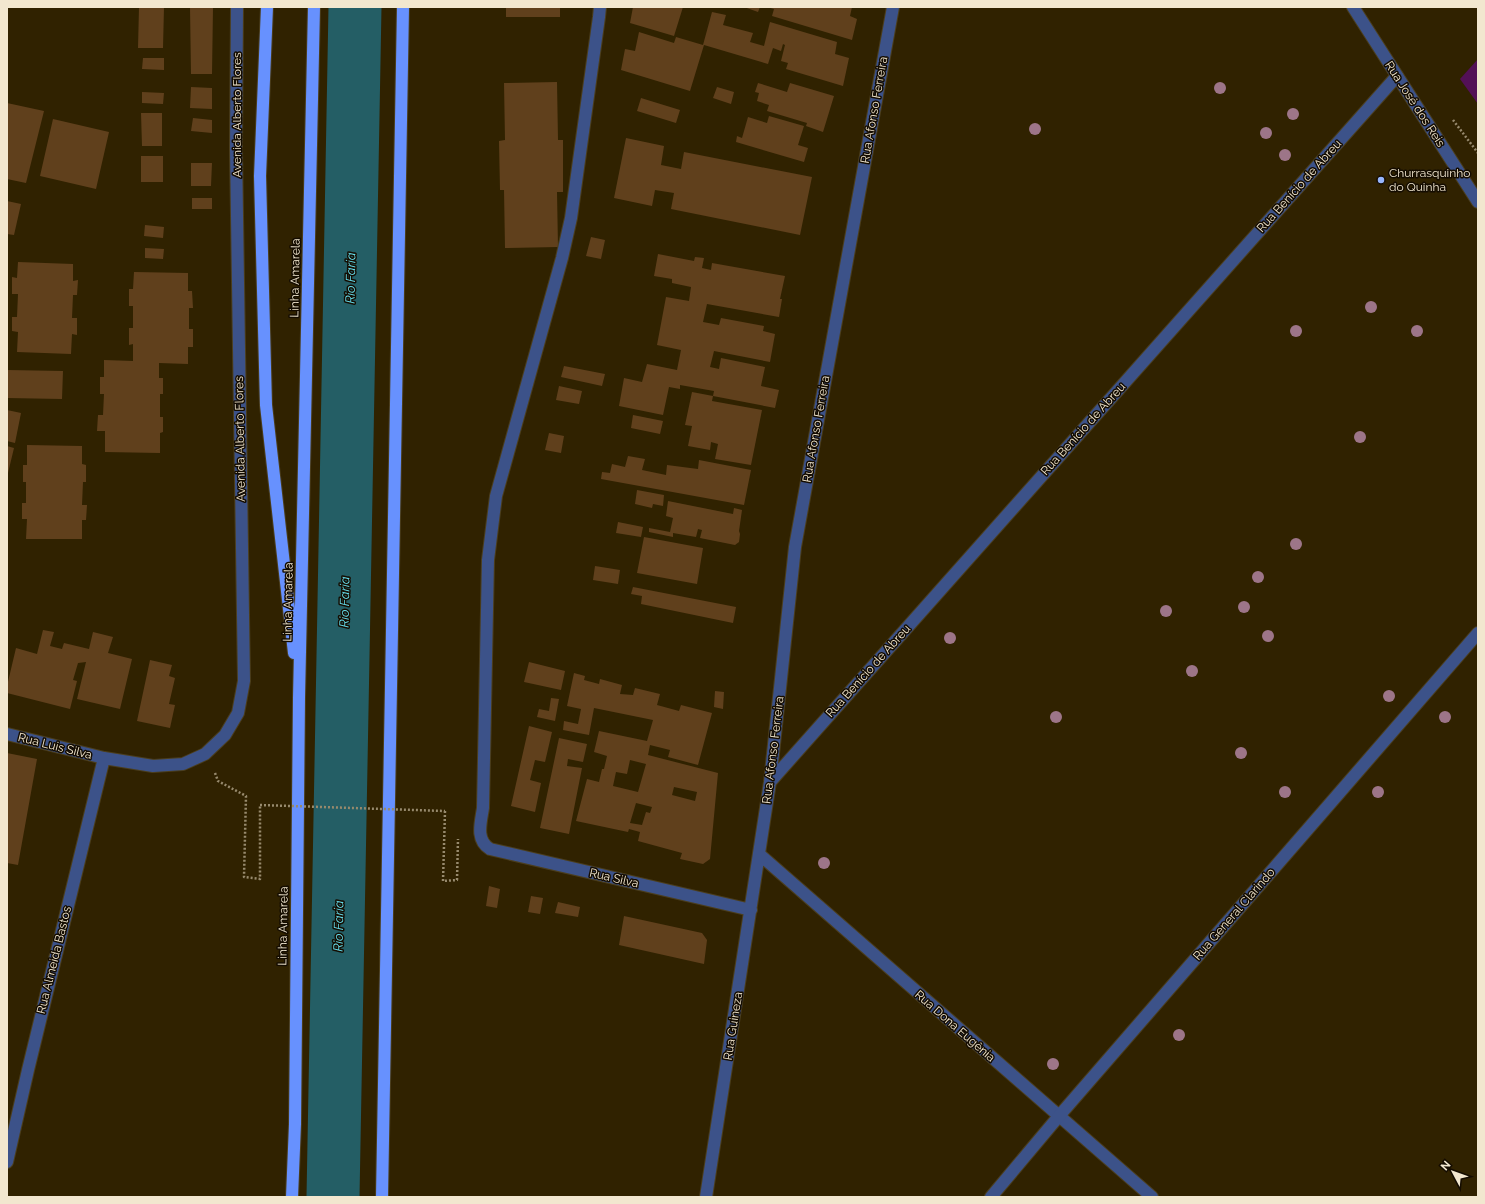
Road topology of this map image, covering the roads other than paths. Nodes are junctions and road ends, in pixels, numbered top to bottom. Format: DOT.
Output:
graph roads {
  1 [pos="237,7"];
  2 [pos="267,7"];
  3 [pos="314,7"];
  4 [pos="403,7"];
  5 [pos="600,7"];
  6 [pos="893,7"];
  7 [pos="1353,7"];
  8 [pos="1397,76"];
  9 [pos="1478,202"];
  10 [pos="1478,633"];
  11 [pos="299,698"];
  12 [pos="7,734"];
  13 [pos="104,758"];
  14 [pos="770,782"];
  15 [pos="759,854"];
  16 [pos="751,910"];
  17 [pos="1059,1116"];
  18 [pos="7,1162"];
  19 [pos="292,1197"];
  20 [pos="382,1197"];
  21 [pos="706,1197"];
  22 [pos="991,1197"];
  23 [pos="1152,1197"];
  1 -- 13 [label="street, Avenida Alberto Flores"];
  2 -- 11 [label="highway"];
  3 -- 11 [label="highway, Linha Amarela"];
  4 -- 20 [label="highway"];
  5 -- 16 [label="street, Rua Silva"];
  6 -- 14 [label="street, Rua Afonso Ferreira"];
  7 -- 8 [label="street, Rua José dos Reis"];
  8 -- 9 [label="street, Rua José dos Reis"];
  8 -- 14 [label="street, Rua Benício de Abreu"];
  10 -- 17 [label="street, Rua General Clarindo"];
  11 -- 19 [label="highway, Linha Amarela"];
  12 -- 13 [label="street, Rua Luis Silva"];
  13 -- 18 [label="street, Rua Almeida Bastos"];
  14 -- 15 [label="street, Rua Afonso Ferreira"];
  15 -- 16 [label="street, Rua Guineza"];
  15 -- 17 [label="street, Rua Dona Eugênia"];
  16 -- 21 [label="street, Rua Guineza"];
  17 -- 22 [label="street, Rua General Clarindo"];
  17 -- 23 [label="street, Rua Dona Eugênia"];
}
